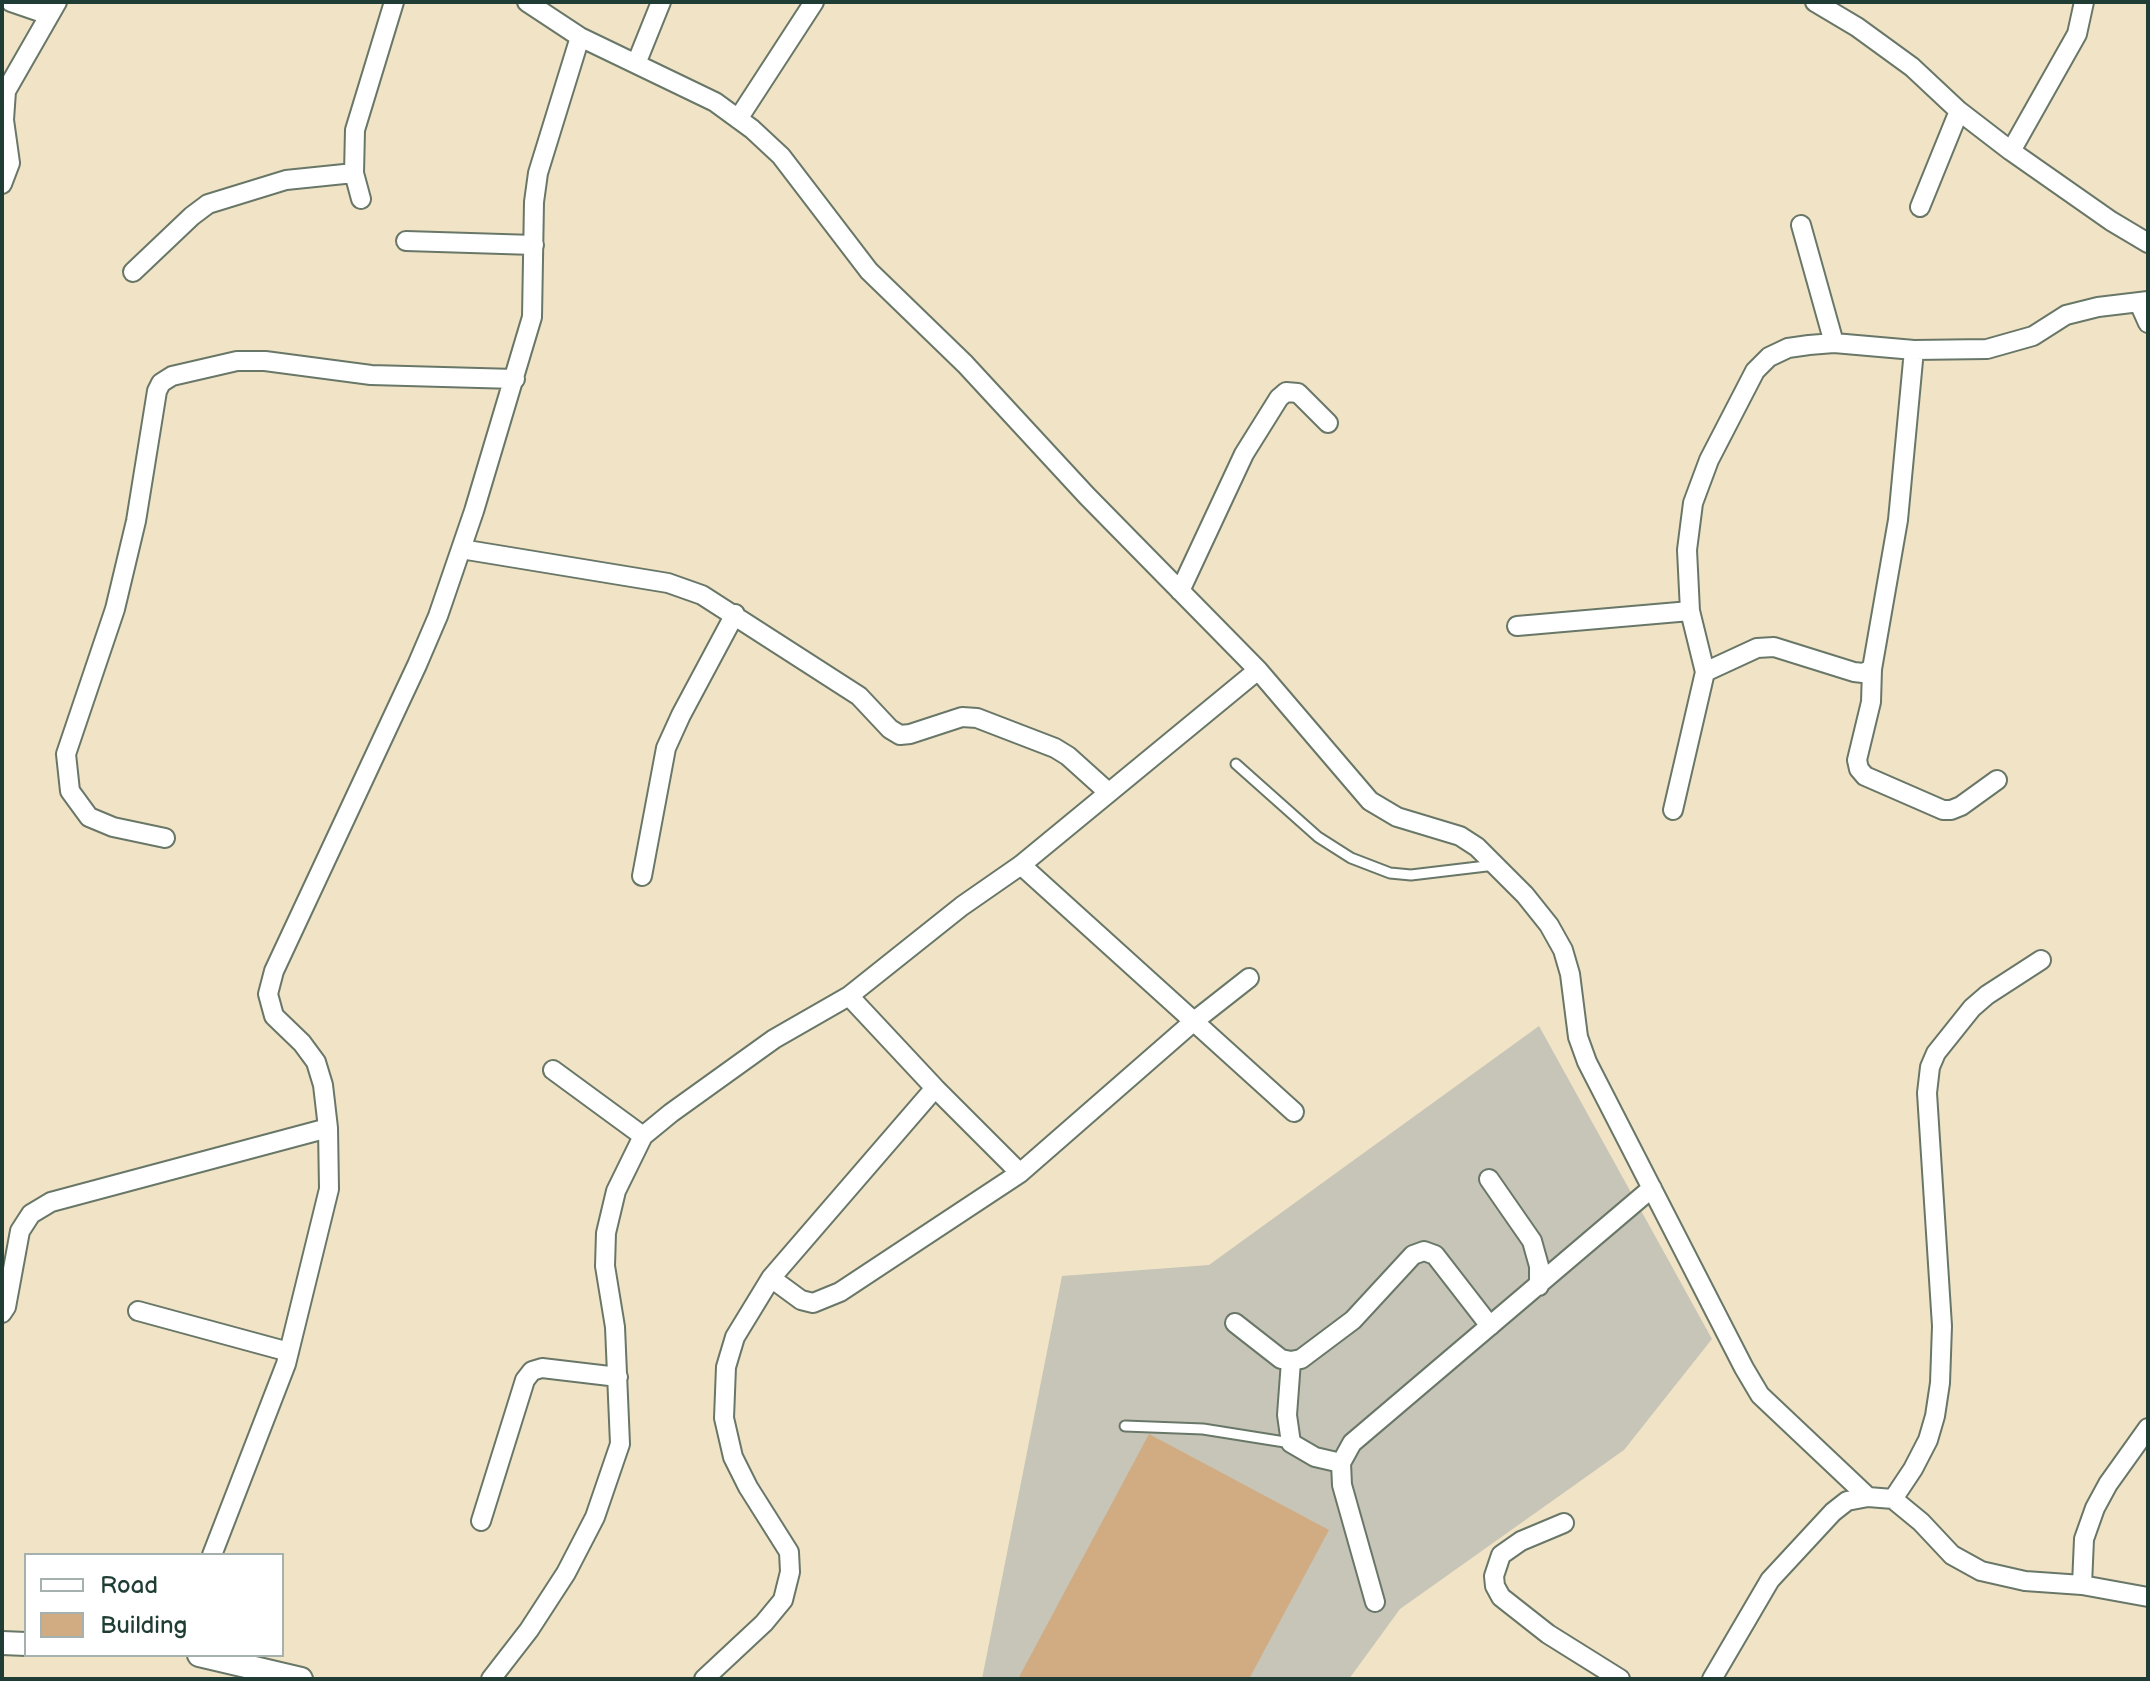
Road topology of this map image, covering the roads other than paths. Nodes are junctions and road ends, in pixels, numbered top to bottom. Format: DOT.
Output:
graph roads {
  1 [pos="11,2"];
  2 [pos="394,2"];
  3 [pos="527,2"];
  4 [pos="661,2"];
  5 [pos="814,2"];
  6 [pos="1815,2"];
  7 [pos="2084,2"];
  8 [pos="53,9"];
  9 [pos="580,37"];
  10 [pos="636,64"];
  11 [pos="1959,111"];
  12 [pos="738,119"];
  13 [pos="2011,151"];
  14 [pos="354,173"];
  15 [pos="2,184"];
  16 [pos="361,199"];
  17 [pos="1920,207"];
  18 [pos="1801,225"];
  19 [pos="406,241"];
  20 [pos="2148,243"];
  21 [pos="534,245"];
  22 [pos="133,272"];
  23 [pos="2143,302"];
  24 [pos="2148,323"];
  25 [pos="1834,343"];
  26 [pos="1914,350"];
  27 [pos="515,379"];
  28 [pos="1328,423"];
  29 [pos="461,549"];
  30 [pos="1180,591"];
  31 [pos="1690,611"];
  32 [pos="735,614"];
  33 [pos="1517,626"];
  34 [pos="1872,669"];
  35 [pos="1258,670"];
  36 [pos="1705,672"];
  37 [pos="1236,764"];
  38 [pos="1997,780"];
  39 [pos="1108,792"];
  40 [pos="1673,810"];
  41 [pos="165,838"];
  42 [pos="1021,865"];
  43 [pos="1495,865"];
  44 [pos="642,876"];
  45 [pos="2041,960"];
  46 [pos="1249,978"];
  47 [pos="849,996"];
  48 [pos="1193,1022"];
  49 [pos="553,1070"];
  50 [pos="935,1088"];
  51 [pos="1294,1112"];
  52 [pos="328,1128"];
  53 [pos="643,1136"];
  54 [pos="1020,1173"];
  55 [pos="1489,1179"];
  56 [pos="1652,1188"];
  57 [pos="771,1278"];
  58 [pos="1539,1286"];
  59 [pos="138,1311"];
  60 [pos="2,1313"];
  61 [pos="1235,1323"];
  62 [pos="1490,1326"];
  63 [pos="289,1352"];
  64 [pos="1291,1361"];
  65 [pos="618,1377"];
  66 [pos="1125,1426"];
  67 [pos="2148,1428"];
  68 [pos="1291,1443"];
  69 [pos="1341,1463"];
  70 [pos="1868,1497"];
  71 [pos="1893,1499"];
  72 [pos="481,1521"];
  73 [pos="1564,1523"];
  74 [pos="213,1553"];
  75 [pos="2082,1585"];
  76 [pos="2148,1597"];
  77 [pos="1375,1602"];
  78 [pos="2,1643"];
  79 [pos="24,1644"];
  80 [pos="208,1657"];
  81 [pos="301,1679"];
  82 [pos="491,1679"];
  83 [pos="704,1679"];
  84 [pos="1620,1679"];
  85 [pos="1712,1679"];
  1 -- 8 [label="street"];
  2 -- 14 [label="street"];
  3 -- 9 [label="street"];
  4 -- 10 [label="street"];
  5 -- 12 [label="street"];
  6 -- 11 [label="street"];
  7 -- 13 [label="street"];
  8 -- 15 [label="street"];
  9 -- 10 [label="street"];
  9 -- 21 [label="street"];
  10 -- 12 [label="street"];
  11 -- 13 [label="street"];
  11 -- 17 [label="street"];
  12 -- 30 [label="street"];
  13 -- 20 [label="street"];
  14 -- 16 [label="street"];
  14 -- 22 [label="street"];
  18 -- 25 [label="street"];
  19 -- 21 [label="street"];
  21 -- 27 [label="street"];
  23 -- 24 [label="street"];
  23 -- 26 [label="street"];
  25 -- 26 [label="street"];
  25 -- 31 [label="street"];
  26 -- 34 [label="street"];
  27 -- 29 [label="street"];
  27 -- 41 [label="street"];
  28 -- 30 [label="street"];
  29 -- 32 [label="street"];
  29 -- 52 [label="street"];
  30 -- 35 [label="street"];
  31 -- 33 [label="street"];
  31 -- 36 [label="street"];
  32 -- 39 [label="street"];
  32 -- 44 [label="street"];
  34 -- 36 [label="street"];
  34 -- 38 [label="street"];
  35 -- 39 [label="street"];
  35 -- 43 [label="street"];
  36 -- 40 [label="street"];
  37 -- 43 [label="lane"];
  39 -- 42 [label="street"];
  42 -- 47 [label="street"];
  42 -- 48 [label="street"];
  43 -- 56 [label="street"];
  45 -- 71 [label="street"];
  46 -- 48 [label="street"];
  47 -- 50 [label="street"];
  47 -- 53 [label="street"];
  48 -- 51 [label="street"];
  48 -- 54 [label="street"];
  49 -- 53 [label="street"];
  50 -- 54 [label="street"];
  50 -- 57 [label="street"];
  52 -- 60 [label="street"];
  52 -- 63 [label="street"];
  53 -- 65 [label="street"];
  54 -- 57 [label="street"];
  55 -- 58 [label="street"];
  56 -- 58 [label="street"];
  56 -- 70 [label="street"];
  57 -- 83 [label="street"];
  58 -- 62 [label="street"];
  59 -- 63 [label="street"];
  61 -- 64 [label="street"];
  62 -- 64 [label="street"];
  62 -- 69 [label="street"];
  63 -- 74 [label="street"];
  64 -- 68 [label="street"];
  65 -- 72 [label="street"];
  65 -- 82 [label="street"];
  66 -- 68 [label="lane"];
  67 -- 75 [label="street"];
  68 -- 69 [label="street"];
  69 -- 77 [label="street"];
  70 -- 71 [label="street"];
  70 -- 85 [label="street"];
  71 -- 75 [label="street"];
  73 -- 84 [label="street"];
  75 -- 76 [label="street"];
  78 -- 79 [label="street"];
  80 -- 81 [label="street"];
}
